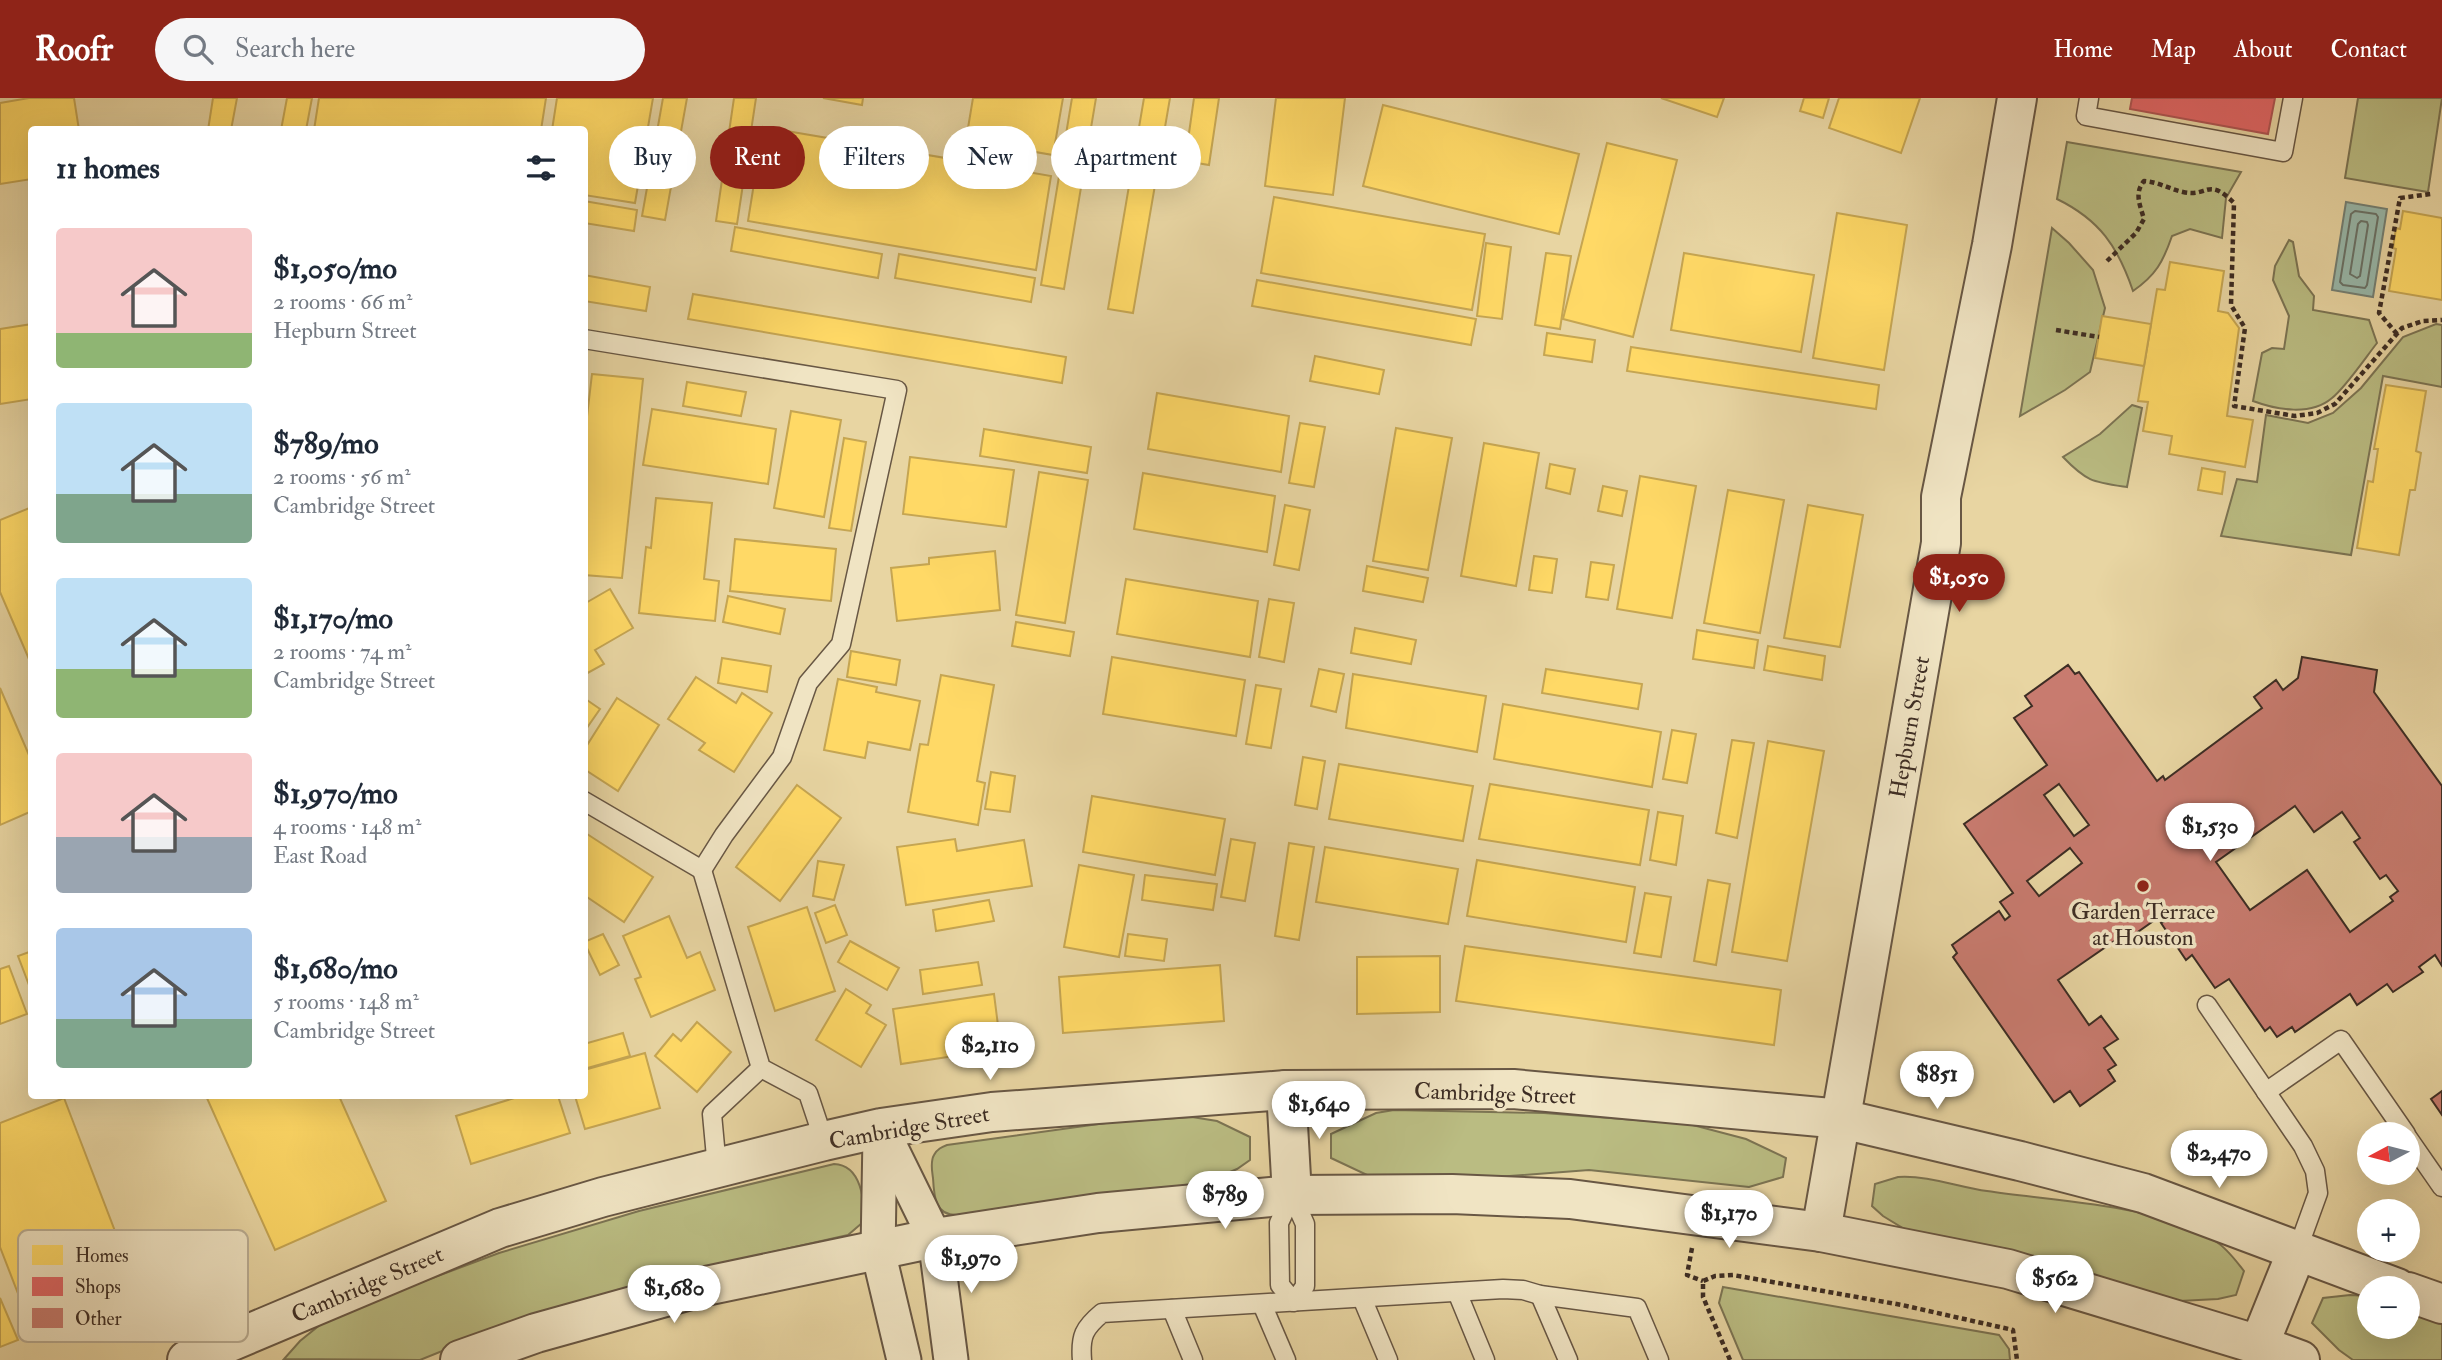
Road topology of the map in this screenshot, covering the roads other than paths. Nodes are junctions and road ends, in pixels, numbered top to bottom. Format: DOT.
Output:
graph roads {
  1 [pos="2017,98"];
  2 [pos="2089,98"];
  3 [pos="2293,98"];
  4 [pos="588,340"];
  5 [pos="588,803"];
  6 [pos="702,870"];
  7 [pos="2207,1005"];
  8 [pos="761,1068"];
  9 [pos="1286,1090"];
  10 [pos="2266,1092"];
  11 [pos="1842,1119"];
  12 [pos="2397,1122"];
  13 [pos="881,1128"];
  14 [pos="824,1141"];
  15 [pos="2420,1155"];
  16 [pos="717,1168"];
  17 [pos="2442,1187"];
  18 [pos="1292,1195"];
  19 [pos="1821,1232"];
  20 [pos="935,1238"];
  21 [pos="878,1251"];
  22 [pos="2298,1251"];
  23 [pos="2365,1276"];
  24 [pos="1457,1292"];
  25 [pos="1540,1295"];
  26 [pos="2420,1296"];
  27 [pos="1362,1298"];
  28 [pos="1294,1302"];
  29 [pos="1262,1304"];
  30 [pos="2442,1304"];
  31 [pos="1172,1308"];
  32 [pos="2259,1345"];
  33 [pos="234,1351"];
  34 [pos="187,1360"];
  35 [pos="460,1360"];
  36 [pos="904,1360"];
  37 [pos="951,1360"];
  38 [pos="1082,1360"];
  39 [pos="1193,1360"];
  40 [pos="1286,1360"];
  41 [pos="1388,1360"];
  42 [pos="1485,1360"];
  43 [pos="1567,1360"];
  44 [pos="1659,1360"];
  45 [pos="2300,1360"];
  1 -- 11 [label="street, Hepburn Street"];
  2 -- 3 [label="lane"];
  4 -- 6 [label="lane"];
  5 -- 6 [label="lane"];
  6 -- 8 [label="lane"];
  7 -- 10 [label="lane"];
  8 -- 14 [label="lane"];
  8 -- 16 [label="lane"];
  9 -- 11 [label="street, Cambridge Street"];
  9 -- 13 [label="street, Cambridge Street"];
  9 -- 18 [label="street"];
  10 -- 12 [label="lane"];
  10 -- 22 [label="lane"];
  11 -- 19 [label="street, Hepburn Street"];
  11 -- 22 [label="street, Cambridge Street"];
  13 -- 14 [label="street, Cambridge Street"];
  13 -- 20 [label="street"];
  13 -- 21 [label="street"];
  14 -- 16 [label="street, Cambridge Street"];
  15 -- 17 [label="lane"];
  16 -- 33 [label="street, Cambridge Street"];
  18 -- 19 [label="street"];
  18 -- 20 [label="street"];
  18 -- 28 [label="lane"];
  18 -- 28 [label="lane"];
  19 -- 32 [label="street"];
  20 -- 21 [label="street"];
  20 -- 37 [label="street"];
  21 -- 35 [label="street"];
  21 -- 36 [label="street"];
  22 -- 23 [label="street, Cambridge Street"];
  22 -- 32 [label="street"];
  24 -- 25 [label="lane"];
  24 -- 27 [label="lane"];
  24 -- 42 [label="lane"];
  25 -- 43 [label="lane"];
  25 -- 44 [label="lane"];
  26 -- 30 [label="street"];
  27 -- 28 [label="lane"];
  27 -- 41 [label="lane"];
  28 -- 29 [label="lane"];
  29 -- 31 [label="lane"];
  29 -- 40 [label="lane"];
  31 -- 38 [label="lane"];
  31 -- 39 [label="lane"];
  32 -- 45 [label="street"];
  33 -- 34 [label="street, Cambridge Street"];
}
